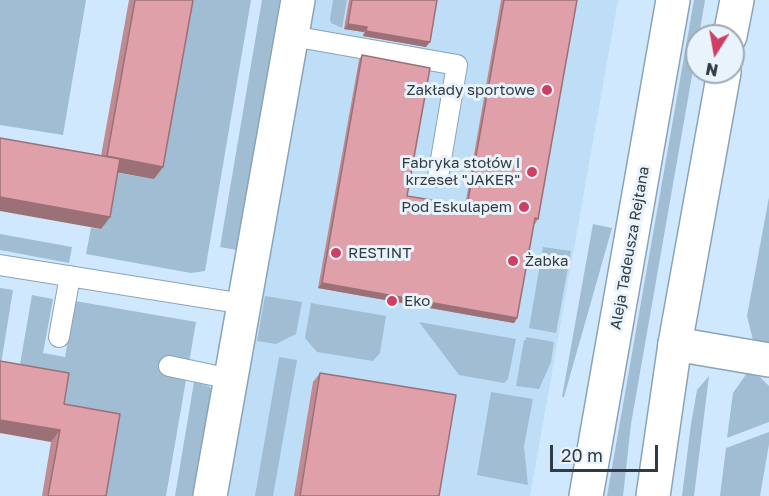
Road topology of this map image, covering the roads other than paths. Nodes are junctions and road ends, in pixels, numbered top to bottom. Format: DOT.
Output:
graph roads {
  1 [pos="298,0"];
  2 [pos="673,0"];
  3 [pos="736,0"];
  4 [pos="732,24"];
  5 [pos="292,36"];
  6 [pos="722,84"];
  7 [pos="438,177"];
  8 [pos="0,266"];
  9 [pos="69,276"];
  10 [pos="244,304"];
  11 [pos="59,337"];
  12 [pos="675,344"];
  13 [pos="769,360"];
  14 [pos="169,366"];
  15 [pos="231,379"];
  16 [pos="210,496"];
  17 [pos="586,496"];
  18 [pos="653,496"];
  1 -- 5 [label="main road"];
  2 -- 17 [label="main road, Aleja Tadeusza Rejtana"];
  3 -- 4 [label="main road"];
  5 -- 7 [label="lane"];
  5 -- 10 [label="main road"];
  6 -- 12 [label="main road"];
  8 -- 9 [label="lane"];
  9 -- 10 [label="lane"];
  9 -- 11 [label="lane"];
  10 -- 15 [label="main road"];
  12 -- 13 [label="main road"];
  12 -- 18 [label="main road"];
  14 -- 15 [label="lane"];
  15 -- 16 [label="main road"];
}
